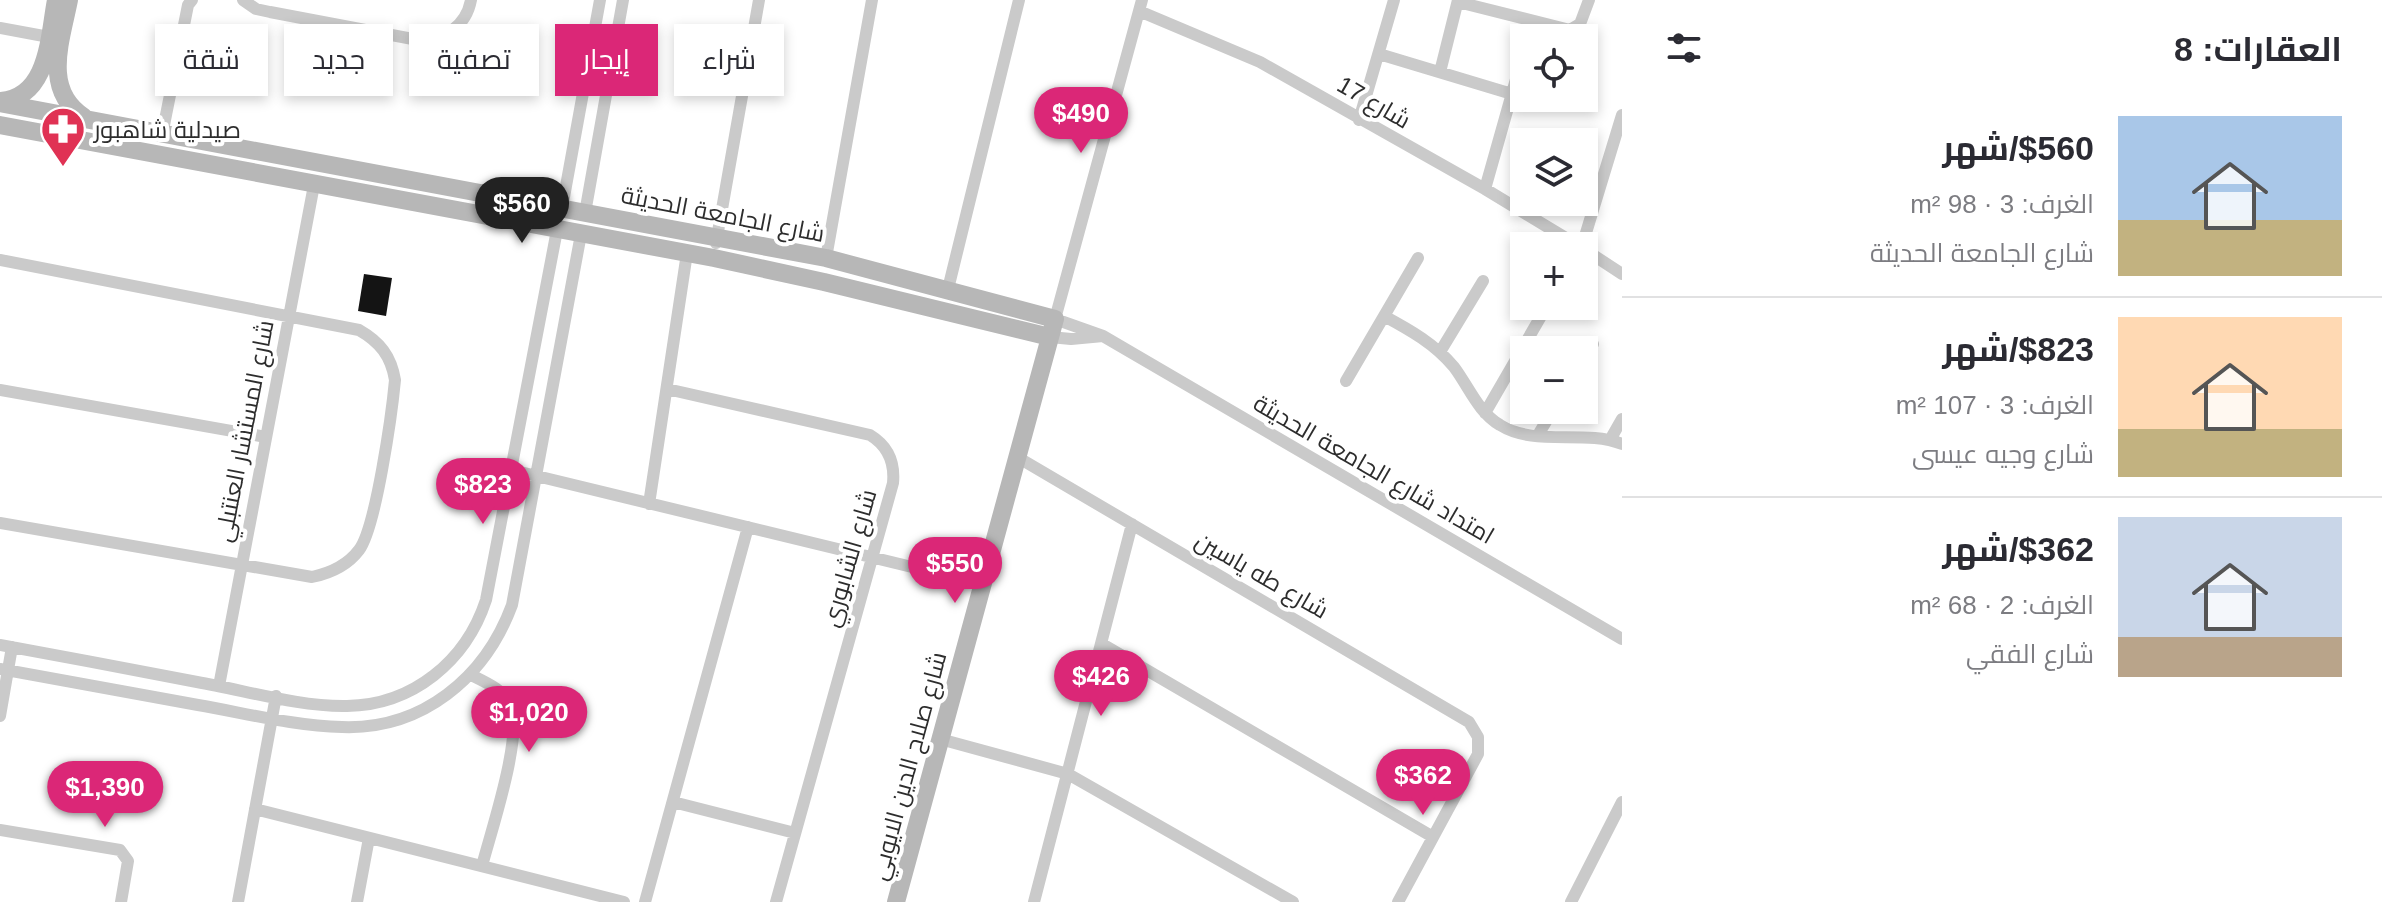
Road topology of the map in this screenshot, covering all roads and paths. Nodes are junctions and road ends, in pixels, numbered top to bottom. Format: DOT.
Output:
graph roads {
  1 [pos="56,0"];
  2 [pos="69,0"];
  3 [pos="192,0"];
  4 [pos="243,0"];
  5 [pos="471,0"];
  6 [pos="600,0"];
  7 [pos="623,0"];
  8 [pos="759,0"];
  9 [pos="872,0"];
  10 [pos="1019,0"];
  11 [pos="1394,0"];
  12 [pos="1589,0"];
  13 [pos="1458,1"];
  14 [pos="1140,6"];
  15 [pos="1532,21"];
  16 [pos="1531,24"];
  17 [pos="0,28"];
  18 [pos="49,37"];
  19 [pos="1379,54"];
  20 [pos="1440,72"];
  21 [pos="1510,93"];
  22 [pos="1510,101"];
  23 [pos="0,102"];
  24 [pos="1622,115"];
  25 [pos="90,120"];
  26 [pos="1359,120"];
  27 [pos="0,125"];
  28 [pos="162,135"];
  29 [pos="250,152"];
  30 [pos="245,172"];
  31 [pos="314,185"];
  32 [pos="1485,189"];
  33 [pos="562,208"];
  34 [pos="585,213"];
  35 [pos="557,230"];
  36 [pos="1557,232"];
  37 [pos="1587,232"];
  38 [pos="581,234"];
  39 [pos="717,236"];
  40 [pos="687,253"];
  41 [pos="714,258"];
  42 [pos="826,258"];
  43 [pos="1418,258"];
  44 [pos="1598,258"];
  45 [pos="0,260"];
  46 [pos="1622,274"];
  47 [pos="1483,281"];
  48 [pos="948,289"];
  49 [pos="289,316"];
  50 [pos="1384,316"];
  51 [pos="1539,320"];
  52 [pos="1052,328"];
  53 [pos="1103,336"];
  54 [pos="1440,352"];
  55 [pos="1346,381"];
  56 [pos="667,389"];
  57 [pos="0,390"];
  58 [pos="1485,413"];
  59 [pos="1622,419"];
  60 [pos="1545,424"];
  61 [pos="1538,435"];
  62 [pos="266,437"];
  63 [pos="1616,442"];
  64 [pos="1017,457"];
  65 [pos="512,470"];
  66 [pos="537,476"];
  67 [pos="649,504"];
  68 [pos="0,523"];
  69 [pos="1132,524"];
  70 [pos="748,527"];
  71 [pos="871,557"];
  72 [pos="241,565"];
  73 [pos="982,584"];
  74 [pos="1622,639"];
  75 [pos="1102,644"];
  76 [pos="6,646"];
  77 [pos="4,670"];
  78 [pos="471,675"];
  79 [pos="219,686"];
  80 [pos="276,696"];
  81 [pos="0,716"];
  82 [pos="272,718"];
  83 [pos="940,739"];
  84 [pos="1068,774"];
  85 [pos="673,802"];
  86 [pos="1622,802"];
  87 [pos="255,809"];
  88 [pos="0,830"];
  89 [pos="795,833"];
  90 [pos="1433,837"];
  91 [pos="369,838"];
  92 [pos="482,866"];
  93 [pos="1039,900"];
  94 [pos="121,902"];
  95 [pos="238,902"];
  96 [pos="357,902"];
  97 [pos="624,902"];
  98 [pos="645,902"];
  99 [pos="776,902"];
  100 [pos="896,902"];
  101 [pos="1293,902"];
  102 [pos="1398,902"];
  103 [pos="1571,902"];
  1 -- 18 [label="street"];
  2 -- 25 [label="street"];
  3 -- 28 [label="street"];
  4 -- 5 [label="street"];
  6 -- 33 [label="street"];
  7 -- 34 [label="street"];
  8 -- 39 [label="street"];
  9 -- 42 [label="street"];
  10 -- 48 [label="street"];
  11 -- 19 [label="street"];
  12 -- 15 [label="street"];
  13 -- 15 [label="street"];
  13 -- 20 [label="street"];
  14 -- 26 [label="street, شارع 17"];
  14 -- 52 [label="street"];
  15 -- 16 [label="street"];
  17 -- 18 [label="street"];
  18 -- 23 [label="street"];
  19 -- 20 [label="street"];
  19 -- 26 [label="street"];
  20 -- 21 [label="street"];
  22 -- 32 [label="street"];
  23 -- 25 [label="street, شارع الجامعة الحديثة"];
  24 -- 37 [label="street"];
  25 -- 28 [label="street, شارع الجامعة الحديثة"];
  26 -- 32 [label="street, شارع 17"];
  27 -- 30 [label="street, شارع الجامعة الحديثة"];
  28 -- 29 [label="street, شارع الجامعة الحديثة"];
  29 -- 30 [label="street"];
  29 -- 33 [label="street, شارع الجامعة الحديثة"];
  30 -- 31 [label="street, شارع الجامعة الحديثة"];
  31 -- 35 [label="street, شارع الجامعة الحديثة"];
  31 -- 49 [label="street, شارع المستشار العنتبلي"];
  32 -- 36 [label="street, شارع 17"];
  33 -- 34 [label="street, شارع الجامعة الحديثة"];
  34 -- 39 [label="street, شارع الجامعة الحديثة"];
  35 -- 38 [label="street, شارع الجامعة الحديثة"];
  35 -- 65 [label="street"];
  38 -- 40 [label="street, شارع الجامعة الحديثة"];
  38 -- 66 [label="street"];
  39 -- 41 [label="street"];
  39 -- 42 [label="street, شارع الجامعة الحديثة"];
  40 -- 41 [label="street, شارع الجامعة الحديثة"];
  40 -- 56 [label="street"];
  41 -- 52 [label="street, شارع الجامعة الحديثة"];
  42 -- 48 [label="street, شارع الجامعة الحديثة"];
  43 -- 50 [label="street"];
  44 -- 46 [label="street, شارع 17"];
  45 -- 49 [label="street"];
  47 -- 54 [label="street"];
  48 -- 52 [label="street, شارع الجامعة الحديثة"];
  49 -- 62 [label="street, شارع المستشار العنتبلي"];
  49 -- 72 [label="street"];
  50 -- 54 [label="street"];
  50 -- 55 [label="street"];
  51 -- 58 [label="street"];
  52 -- 53 [label="street, امتداد شارع الجامعة الحديثة"];
  52 -- 53 [label="street"];
  52 -- 64 [label="street, شارع صلاح الدين الايوبي"];
  53 -- 74 [label="street, امتداد شارع الجامعة الحديثة"];
  54 -- 58 [label="street"];
  56 -- 67 [label="street"];
  56 -- 71 [label="street, شارع الشابوري"];
  57 -- 62 [label="street"];
  58 -- 61 [label="street"];
  59 -- 63 [label="street"];
  60 -- 61 [label="street"];
  61 -- 63 [label="street"];
  62 -- 72 [label="street, شارع المستشار العنتبلي"];
  64 -- 69 [label="street, شارع طه ياسين"];
  64 -- 73 [label="street, شارع صلاح الدين الايوبي"];
  65 -- 66 [label="street"];
  65 -- 80 [label="street"];
  66 -- 67 [label="street"];
  66 -- 78 [label="street"];
  67 -- 70 [label="street"];
  68 -- 72 [label="street"];
  69 -- 75 [label="street"];
  69 -- 90 [label="street, شارع طه ياسين"];
  70 -- 71 [label="street"];
  70 -- 85 [label="street"];
  71 -- 73 [label="street"];
  71 -- 89 [label="street, شارع الشابوري"];
  72 -- 79 [label="street, شارع المستشار العنتبلي"];
  73 -- 83 [label="street, شارع صلاح الدين الايوبي"];
  75 -- 84 [label="street"];
  75 -- 90 [label="street"];
  76 -- 77 [label="street"];
  76 -- 79 [label="street"];
  77 -- 81 [label="street"];
  77 -- 82 [label="street"];
  78 -- 82 [label="street"];
  78 -- 92 [label="street"];
  79 -- 80 [label="street"];
  80 -- 82 [label="street"];
  82 -- 87 [label="street"];
  83 -- 84 [label="street"];
  83 -- 100 [label="street, شارع صلاح الدين الايوبي"];
  84 -- 93 [label="street"];
  84 -- 101 [label="street"];
  85 -- 89 [label="street"];
  85 -- 98 [label="street"];
  86 -- 103 [label="street"];
  87 -- 91 [label="street"];
  87 -- 95 [label="street"];
  88 -- 94 [label="street"];
  89 -- 99 [label="street, شارع الشابوري"];
  90 -- 102 [label="street"];
  91 -- 92 [label="street"];
  91 -- 96 [label="street"];
  92 -- 97 [label="street"];
}
